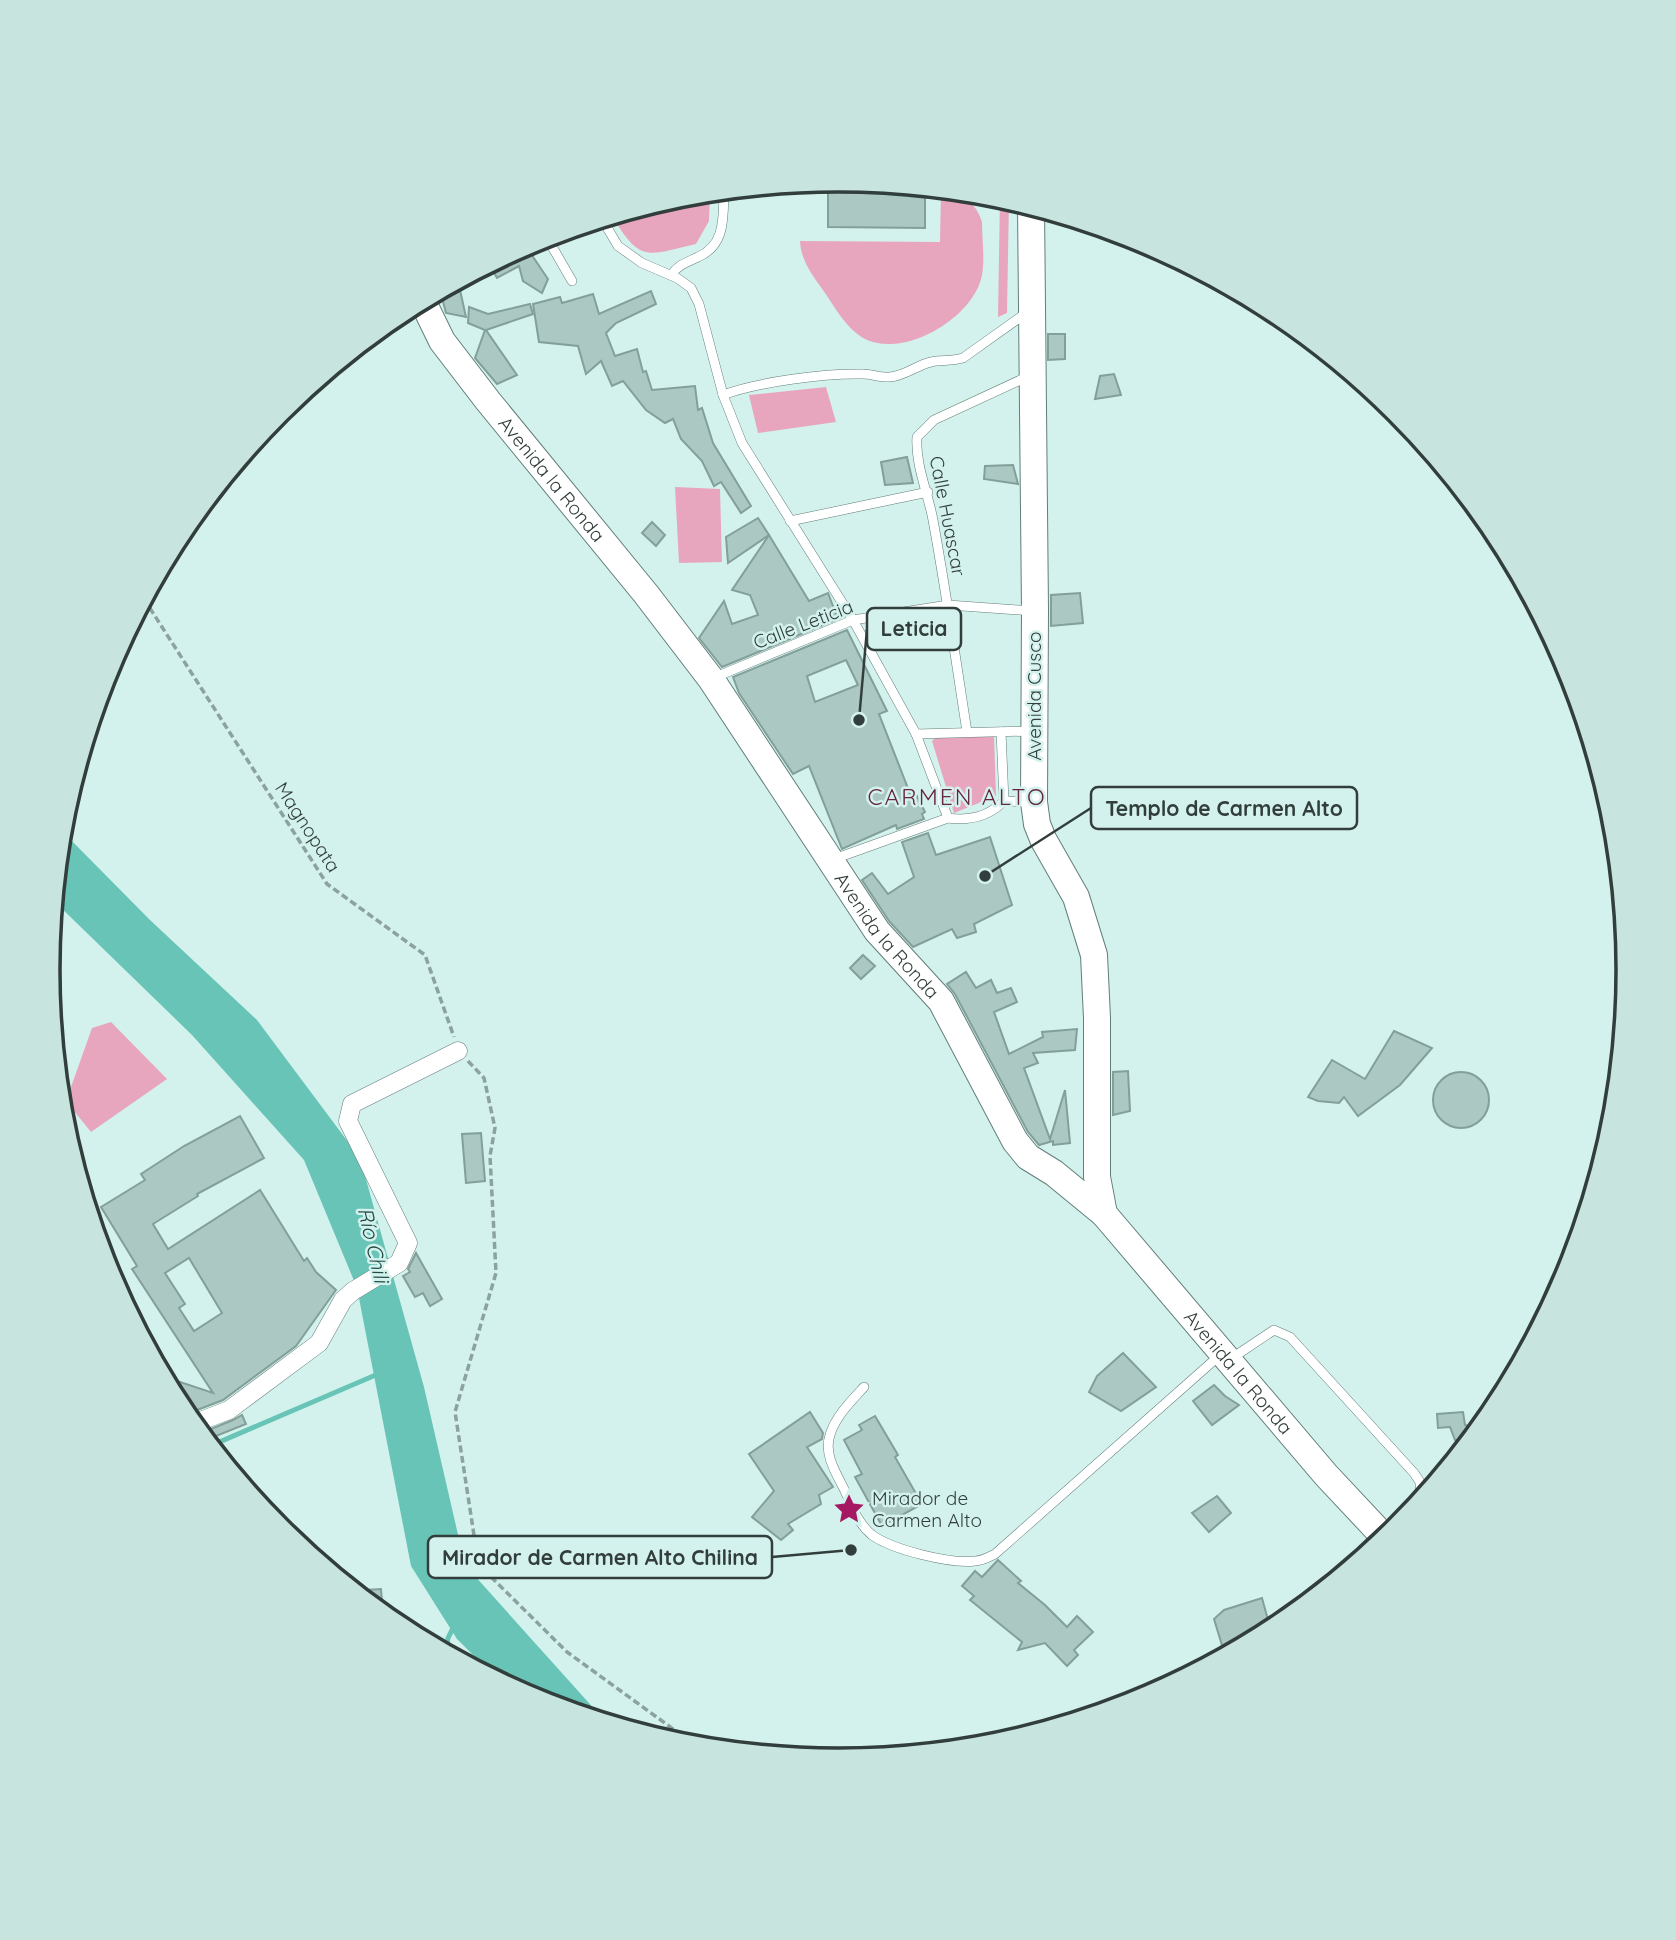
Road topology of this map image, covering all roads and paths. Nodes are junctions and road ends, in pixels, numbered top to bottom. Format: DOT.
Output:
graph roads {
  1 [pos="724,200"];
  2 [pos="1031,216"];
  3 [pos="607,227"];
  4 [pos="552,246"];
  5 [pos="671,275"];
  6 [pos="572,281"];
  7 [pos="427,310"];
  8 [pos="1031,310"];
  9 [pos="1032,375"];
  10 [pos="723,395"];
  11 [pos="928,492"];
  12 [pos="790,521"];
  13 [pos="948,605"];
  14 [pos="150,608"];
  15 [pos="1035,611"];
  16 [pos="853,620"];
  17 [pos="711,679"];
  18 [pos="1033,731"];
  19 [pos="967,732"];
  20 [pos="1001,732"];
  21 [pos="916,734"];
  22 [pos="1004,801"];
  23 [pos="1034,802"];
  24 [pos="948,818"];
  25 [pos="830,860"];
  26 [pos="458,1051"];
  27 [pos="1097,1145"];
  28 [pos="1054,1173"];
  29 [pos="1104,1214"];
  30 [pos="1225,1356"];
  31 [pos="864,1387"];
  32 [pos="203,1420"];
  33 [pos="1420,1486"];
  34 [pos="1377,1530"];
  35 [pos="677,1732"];
  1 -- 5 [label="lane"];
  2 -- 8 [label="main road, Avenida Cusco"];
  3 -- 5 [label="lane"];
  4 -- 6 [label="lane"];
  5 -- 10 [label="lane"];
  7 -- 17 [label="main road, Avenida la Ronda"];
  8 -- 9 [label="main road, Avenida Cusco"];
  8 -- 10 [label="lane"];
  9 -- 11 [label="lane, Calle Huascar"];
  9 -- 15 [label="main road, Avenida Cusco"];
  10 -- 12 [label="lane"];
  11 -- 12 [label="lane"];
  11 -- 13 [label="lane, Calle Huascar"];
  12 -- 16 [label="lane"];
  13 -- 15 [label="lane, Calle Leticia"];
  13 -- 16 [label="lane, Calle Leticia"];
  13 -- 19 [label="lane, Calle Huascar"];
  14 -- 26 [label="path, Magnopata"];
  15 -- 18 [label="main road, Avenida Cusco"];
  16 -- 17 [label="lane, Calle Leticia"];
  16 -- 21 [label="lane"];
  17 -- 25 [label="main road, Avenida la Ronda"];
  18 -- 20 [label="lane"];
  18 -- 23 [label="main road, Avenida Cusco"];
  19 -- 20 [label="lane"];
  19 -- 21 [label="lane"];
  20 -- 22 [label="lane"];
  21 -- 24 [label="lane"];
  22 -- 23 [label="lane"];
  22 -- 24 [label="lane"];
  23 -- 27 [label="main road, Avenida Cusco"];
  24 -- 25 [label="lane"];
  25 -- 28 [label="main road, Avenida la Ronda"];
  26 -- 32 [label="street"];
  26 -- 35 [label="path"];
  27 -- 28 [label="main road"];
  27 -- 29 [label="main road, Avenida Cusco"];
  28 -- 29 [label="main road, Avenida la Ronda"];
  29 -- 30 [label="main road, Avenida la Ronda"];
  30 -- 31 [label="lane"];
  30 -- 33 [label="lane"];
  30 -- 34 [label="main road, Avenida la Ronda"];
}
